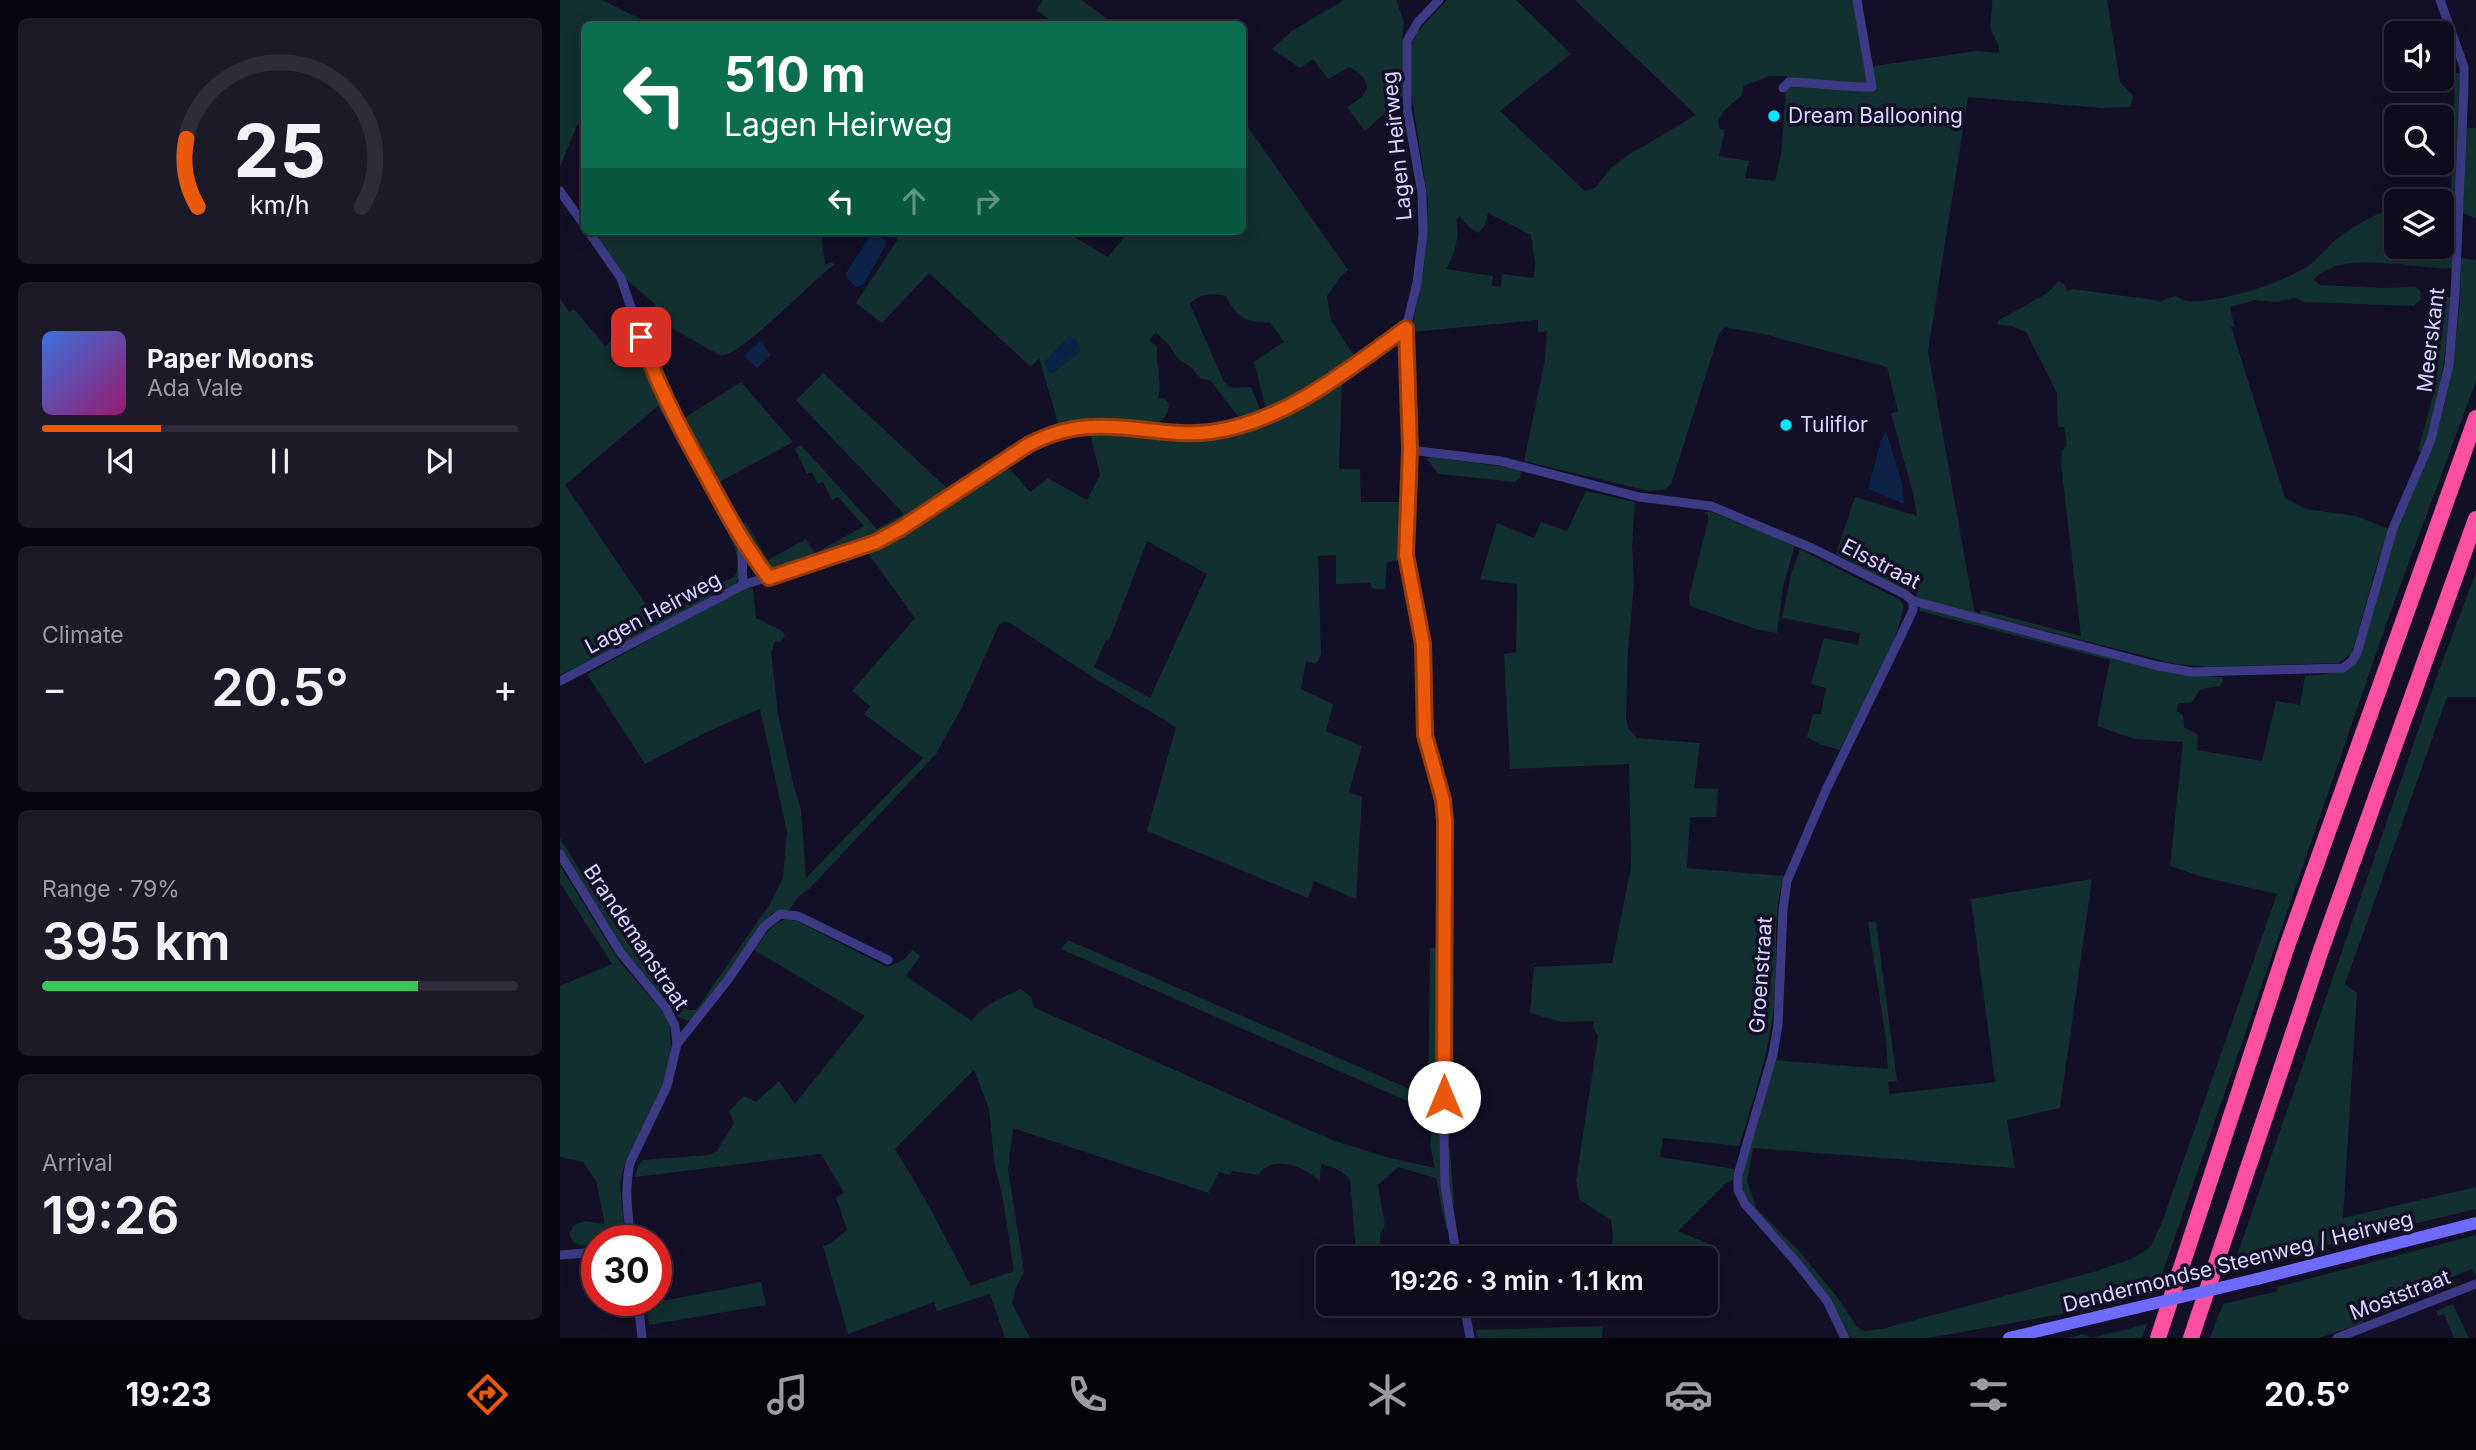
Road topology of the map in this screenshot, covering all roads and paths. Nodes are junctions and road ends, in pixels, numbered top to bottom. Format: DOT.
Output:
graph roads {
  1 [pos="1439,0"];
  2 [pos="1857,0"];
  3 [pos="2440,0"];
  4 [pos="1783,88"];
  5 [pos="560,191"];
  6 [pos="581,221"];
  7 [pos="592,235"];
  8 [pos="1406,328"];
  9 [pos="2476,418"];
  10 [pos="1410,450"];
  11 [pos="2476,519"];
  12 [pos="743,543"];
  13 [pos="769,578"];
  14 [pos="743,585"];
  15 [pos="1913,601"];
  16 [pos="2343,668"];
  17 [pos="560,681"];
  18 [pos="560,855"];
  19 [pos="888,960"];
  20 [pos="677,1044"];
  21 [pos="2476,1223"];
  22 [pos="629,1225"];
  23 [pos="1455,1246"];
  24 [pos="581,1253"];
  25 [pos="560,1255"];
  26 [pos="2476,1284"];
  27 [pos="640,1316"];
  28 [pos="1466,1316"];
  29 [pos="642,1338"];
  30 [pos="1470,1338"];
  31 [pos="1845,1338"];
  32 [pos="2009,1338"];
  33 [pos="2158,1338"];
  34 [pos="2191,1338"];
  35 [pos="2337,1338"];
  1 -- 8 [label="street, Lagen Heirweg"];
  2 -- 4 [label="street"];
  3 -- 16 [label="street, Meerskant"];
  5 -- 6 [label="street"];
  7 -- 12 [label="street"];
  8 -- 10 [label="street"];
  8 -- 13 [label="street, Lagen Heirweg"];
  9 -- 33 [label="highway"];
  10 -- 15 [label="street, Elsstraat"];
  10 -- 23 [label="street"];
  11 -- 34 [label="highway"];
  12 -- 13 [label="street"];
  12 -- 14 [label="street"];
  13 -- 14 [label="street, Lagen Heirweg"];
  14 -- 17 [label="street, Lagen Heirweg"];
  15 -- 16 [label="street, Elsstraat"];
  15 -- 31 [label="street, Groenstraat"];
  18 -- 20 [label="street, Brandemanstraat"];
  19 -- 20 [label="street"];
  20 -- 22 [label="street, Brandemanstraat"];
  21 -- 32 [label="main road, Dendermondse Steenweg / Heirweg, bridge"];
  24 -- 25 [label="street"];
  26 -- 35 [label="street, Moststraat"];
  27 -- 29 [label="street"];
  28 -- 30 [label="street"];
}
